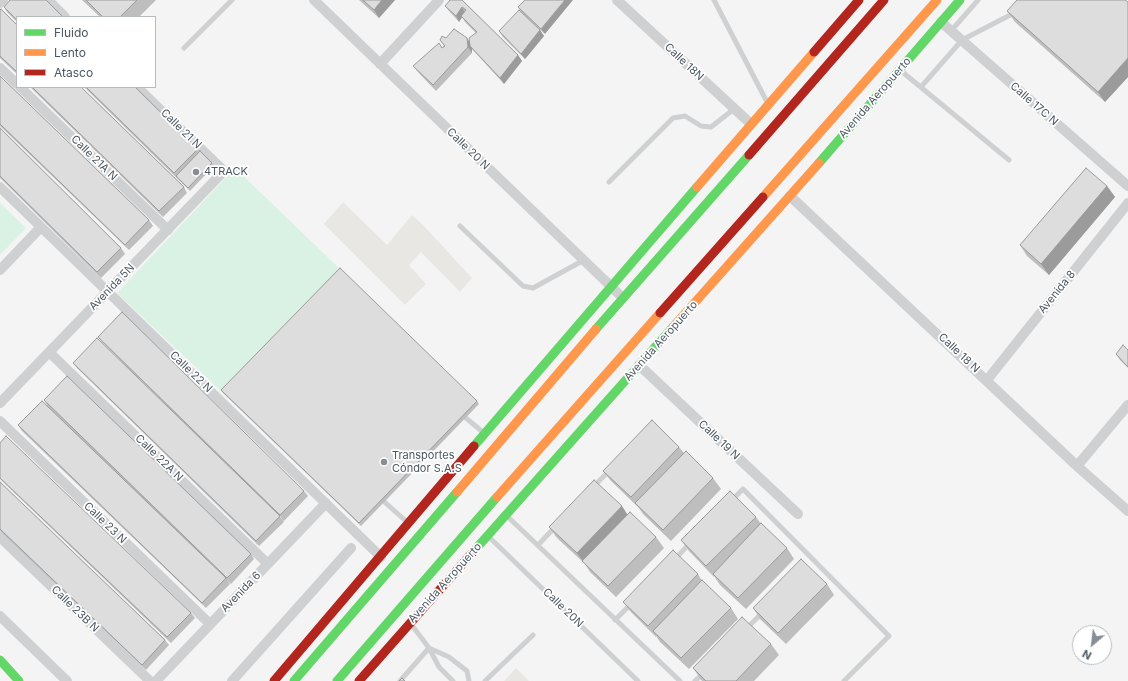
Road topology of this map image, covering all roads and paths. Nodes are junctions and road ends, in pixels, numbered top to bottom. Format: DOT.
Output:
graph roads {
  1 [pos="3,0"];
  2 [pos="48,0"];
  3 [pos="232,0"];
  4 [pos="314,0"];
  5 [pos="439,0"];
  6 [pos="617,0"];
  7 [pos="714,0"];
  8 [pos="859,0"];
  9 [pos="884,0"];
  10 [pos="937,0"];
  11 [pos="960,0"];
  12 [pos="978,0"];
  13 [pos="0,3"];
  14 [pos="1018,10"];
  15 [pos="64,16"];
  16 [pos="941,22"];
  17 [pos="951,30"];
  18 [pos="962,40"];
  19 [pos="184,48"];
  20 [pos="380,64"];
  21 [pos="0,68"];
  22 [pos="899,70"];
  23 [pos="16,83"];
  24 [pos="921,87"];
  25 [pos="21,88"];
  26 [pos="138,88"];
  27 [pos="768,104"];
  28 [pos="734,109"];
  29 [pos="751,124"];
  30 [pos="1009,160"];
  31 [pos="224,171"];
  32 [pos="609,182"];
  33 [pos="1128,186"];
  34 [pos="0,187"];
  35 [pos="790,196"];
  36 [pos="1128,203"];
  37 [pos="460,226"];
  38 [pos="41,227"];
  39 [pos="168,230"];
  40 [pos="584,260"];
  41 [pos="0,270"];
  42 [pos="610,286"];
  43 [pos="108,292"];
  44 [pos="623,298"];
  45 [pos="672,315"];
  46 [pos="49,352"];
  47 [pos="640,365"];
  48 [pos="987,380"];
  49 [pos="521,392"];
  50 [pos="534,402"];
  51 [pos="0,403"];
  52 [pos="1128,405"];
  53 [pos="456,410"];
  54 [pos="565,420"];
  55 [pos="0,421"];
  56 [pos="485,434"];
  57 [pos="563,450"];
  58 [pos="614,466"];
  59 [pos="1077,466"];
  60 [pos="384,491"];
  61 [pos="587,494"];
  62 [pos="326,503"];
  63 [pos="726,506"];
  64 [pos="1128,511"];
  65 [pos="798,514"];
  66 [pos="506,515"];
  67 [pos="559,523"];
  68 [pos="409,524"];
  69 [pos="487,535"];
  70 [pos="0,537"];
  71 [pos="693,540"];
  72 [pos="538,545"];
  73 [pos="351,548"];
  74 [pos="381,556"];
  75 [pos="814,560"];
  76 [pos="671,563"];
  77 [pos="268,564"];
  78 [pos="809,566"];
  79 [pos="638,597"];
  80 [pos="766,610"];
  81 [pos="0,616"];
  82 [pos="615,620"];
  83 [pos="409,623"];
  84 [pos="210,624"];
  85 [pos="744,632"];
  86 [pos="533,635"];
  87 [pos="429,648"];
  88 [pos="0,660"];
  89 [pos="706,670"];
  90 [pos="19,681"];
  91 [pos="67,681"];
  92 [pos="150,681"];
  93 [pos="156,681"];
  94 [pos="232,681"];
  95 [pos="274,681"];
  96 [pos="294,681"];
  97 [pos="337,681"];
  98 [pos="359,681"];
  99 [pos="400,681"];
  100 [pos="453,681"];
  101 [pos="470,681"];
  102 [pos="484,681"];
  103 [pos="638,681"];
  104 [pos="680,681"];
  105 [pos="696,681"];
  106 [pos="844,681"];
  1 -- 13 [label="street"];
  2 -- 15 [label="street"];
  3 -- 19 [label="lane"];
  4 -- 20 [label="street, Calle 20 N"];
  5 -- 20 [label="street"];
  6 -- 28 [label="street, Calle 18N"];
  7 -- 27 [label="lane"];
  8 -- 27 [label="main road"];
  9 -- 44 [label="main road"];
  10 -- 45 [label="main road, Avenida Aeropuerto"];
  11 -- 16 [label="main road, Avenida Aeropuerto"];
  12 -- 17 [label="lane"];
  14 -- 18 [label="lane"];
  16 -- 17 [label="street, Calle 17C N"];
  16 -- 22 [label="main road, Avenida Aeropuerto"];
  17 -- 18 [label="street, Calle 17C N"];
  18 -- 24 [label="lane"];
  18 -- 33 [label="street, Calle 17C N"];
  20 -- 40 [label="street, Calle 20 N"];
  21 -- 23 [label="street"];
  22 -- 24 [label="lane"];
  22 -- 35 [label="main road, Avenida Aeropuerto"];
  24 -- 30 [label="lane"];
  25 -- 39 [label="street, Calle 21A N"];
  26 -- 31 [label="street, Calle 21 N"];
  27 -- 29 [label="main road"];
  28 -- 29 [label="street, Calle 18N"];
  28 -- 32 [label="lane"];
  29 -- 42 [label="main road"];
  31 -- 39 [label="street, Avenida 5N"];
  34 -- 38 [label="street, Calle 22 N"];
  35 -- 45 [label="main road, Avenida Aeropuerto"];
  35 -- 48 [label="street, Calle 18 N"];
  36 -- 48 [label="street, Avenida 8"];
  37 -- 40 [label="lane"];
  38 -- 41 [label="street"];
  38 -- 43 [label="street, Calle 22 N"];
  39 -- 43 [label="street, Avenida 5N"];
  40 -- 42 [label="street, Calle 20 N"];
  42 -- 44 [label="street, Calle 20 N"];
  42 -- 49 [label="main road"];
  43 -- 46 [label="street, Avenida 5N"];
  43 -- 62 [label="street, Calle 22 N"];
  44 -- 50 [label="main road"];
  45 -- 47 [label="main road, Avenida Aeropuerto"];
  45 -- 54 [label="main road, Avenida Aeropuerto"];
  46 -- 51 [label="street, Avenida 5N"];
  46 -- 77 [label="street, Calle 22A N"];
  47 -- 57 [label="main road, Avenida Aeropuerto"];
  47 -- 65 [label="street, Calle 19 N"];
  48 -- 59 [label="street, Calle 18 N"];
  49 -- 50 [label="main road"];
  49 -- 56 [label="main road"];
  50 -- 96 [label="main road"];
  52 -- 59 [label="street"];
  53 -- 56 [label="lane"];
  54 -- 57 [label="main road"];
  54 -- 97 [label="main road, Avenida Aeropuerto"];
  55 -- 84 [label="street, Calle 23 N"];
  56 -- 68 [label="main road"];
  57 -- 66 [label="main road, Avenida Aeropuerto"];
  58 -- 61 [label="lane"];
  59 -- 64 [label="street, Calle 18 N"];
  60 -- 68 [label="lane"];
  62 -- 74 [label="street, Calle 22 N"];
  62 -- 77 [label="street, Avenida 6"];
  63 -- 75 [label="lane"];
  66 -- 69 [label="main road, Avenida Aeropuerto"];
  66 -- 72 [label="lane"];
  67 -- 72 [label="lane"];
  68 -- 74 [label="main road"];
  69 -- 83 [label="main road, Avenida Aeropuerto"];
  69 -- 103 [label="lane, Calle 20N"];
  70 -- 92 [label="street, Calle 23B N"];
  71 -- 76 [label="lane"];
  72 -- 82 [label="lane"];
  73 -- 94 [label="street"];
  74 -- 95 [label="main road"];
  75 -- 78 [label="lane"];
  75 -- 106 [label="lane"];
  77 -- 84 [label="street, Avenida 6"];
  79 -- 82 [label="lane"];
  80 -- 85 [label="lane"];
  81 -- 91 [label="street"];
  82 -- 104 [label="lane"];
  83 -- 87 [label="lane"];
  83 -- 98 [label="main road, Avenida Aeropuerto"];
  84 -- 93 [label="street, Avenida 6"];
  86 -- 102 [label="lane"];
  87 -- 99 [label="lane"];
  87 -- 100 [label="lane"];
  87 -- 101 [label="lane"];
  88 -- 90 [label="main road"];
  89 -- 105 [label="lane"];
}
